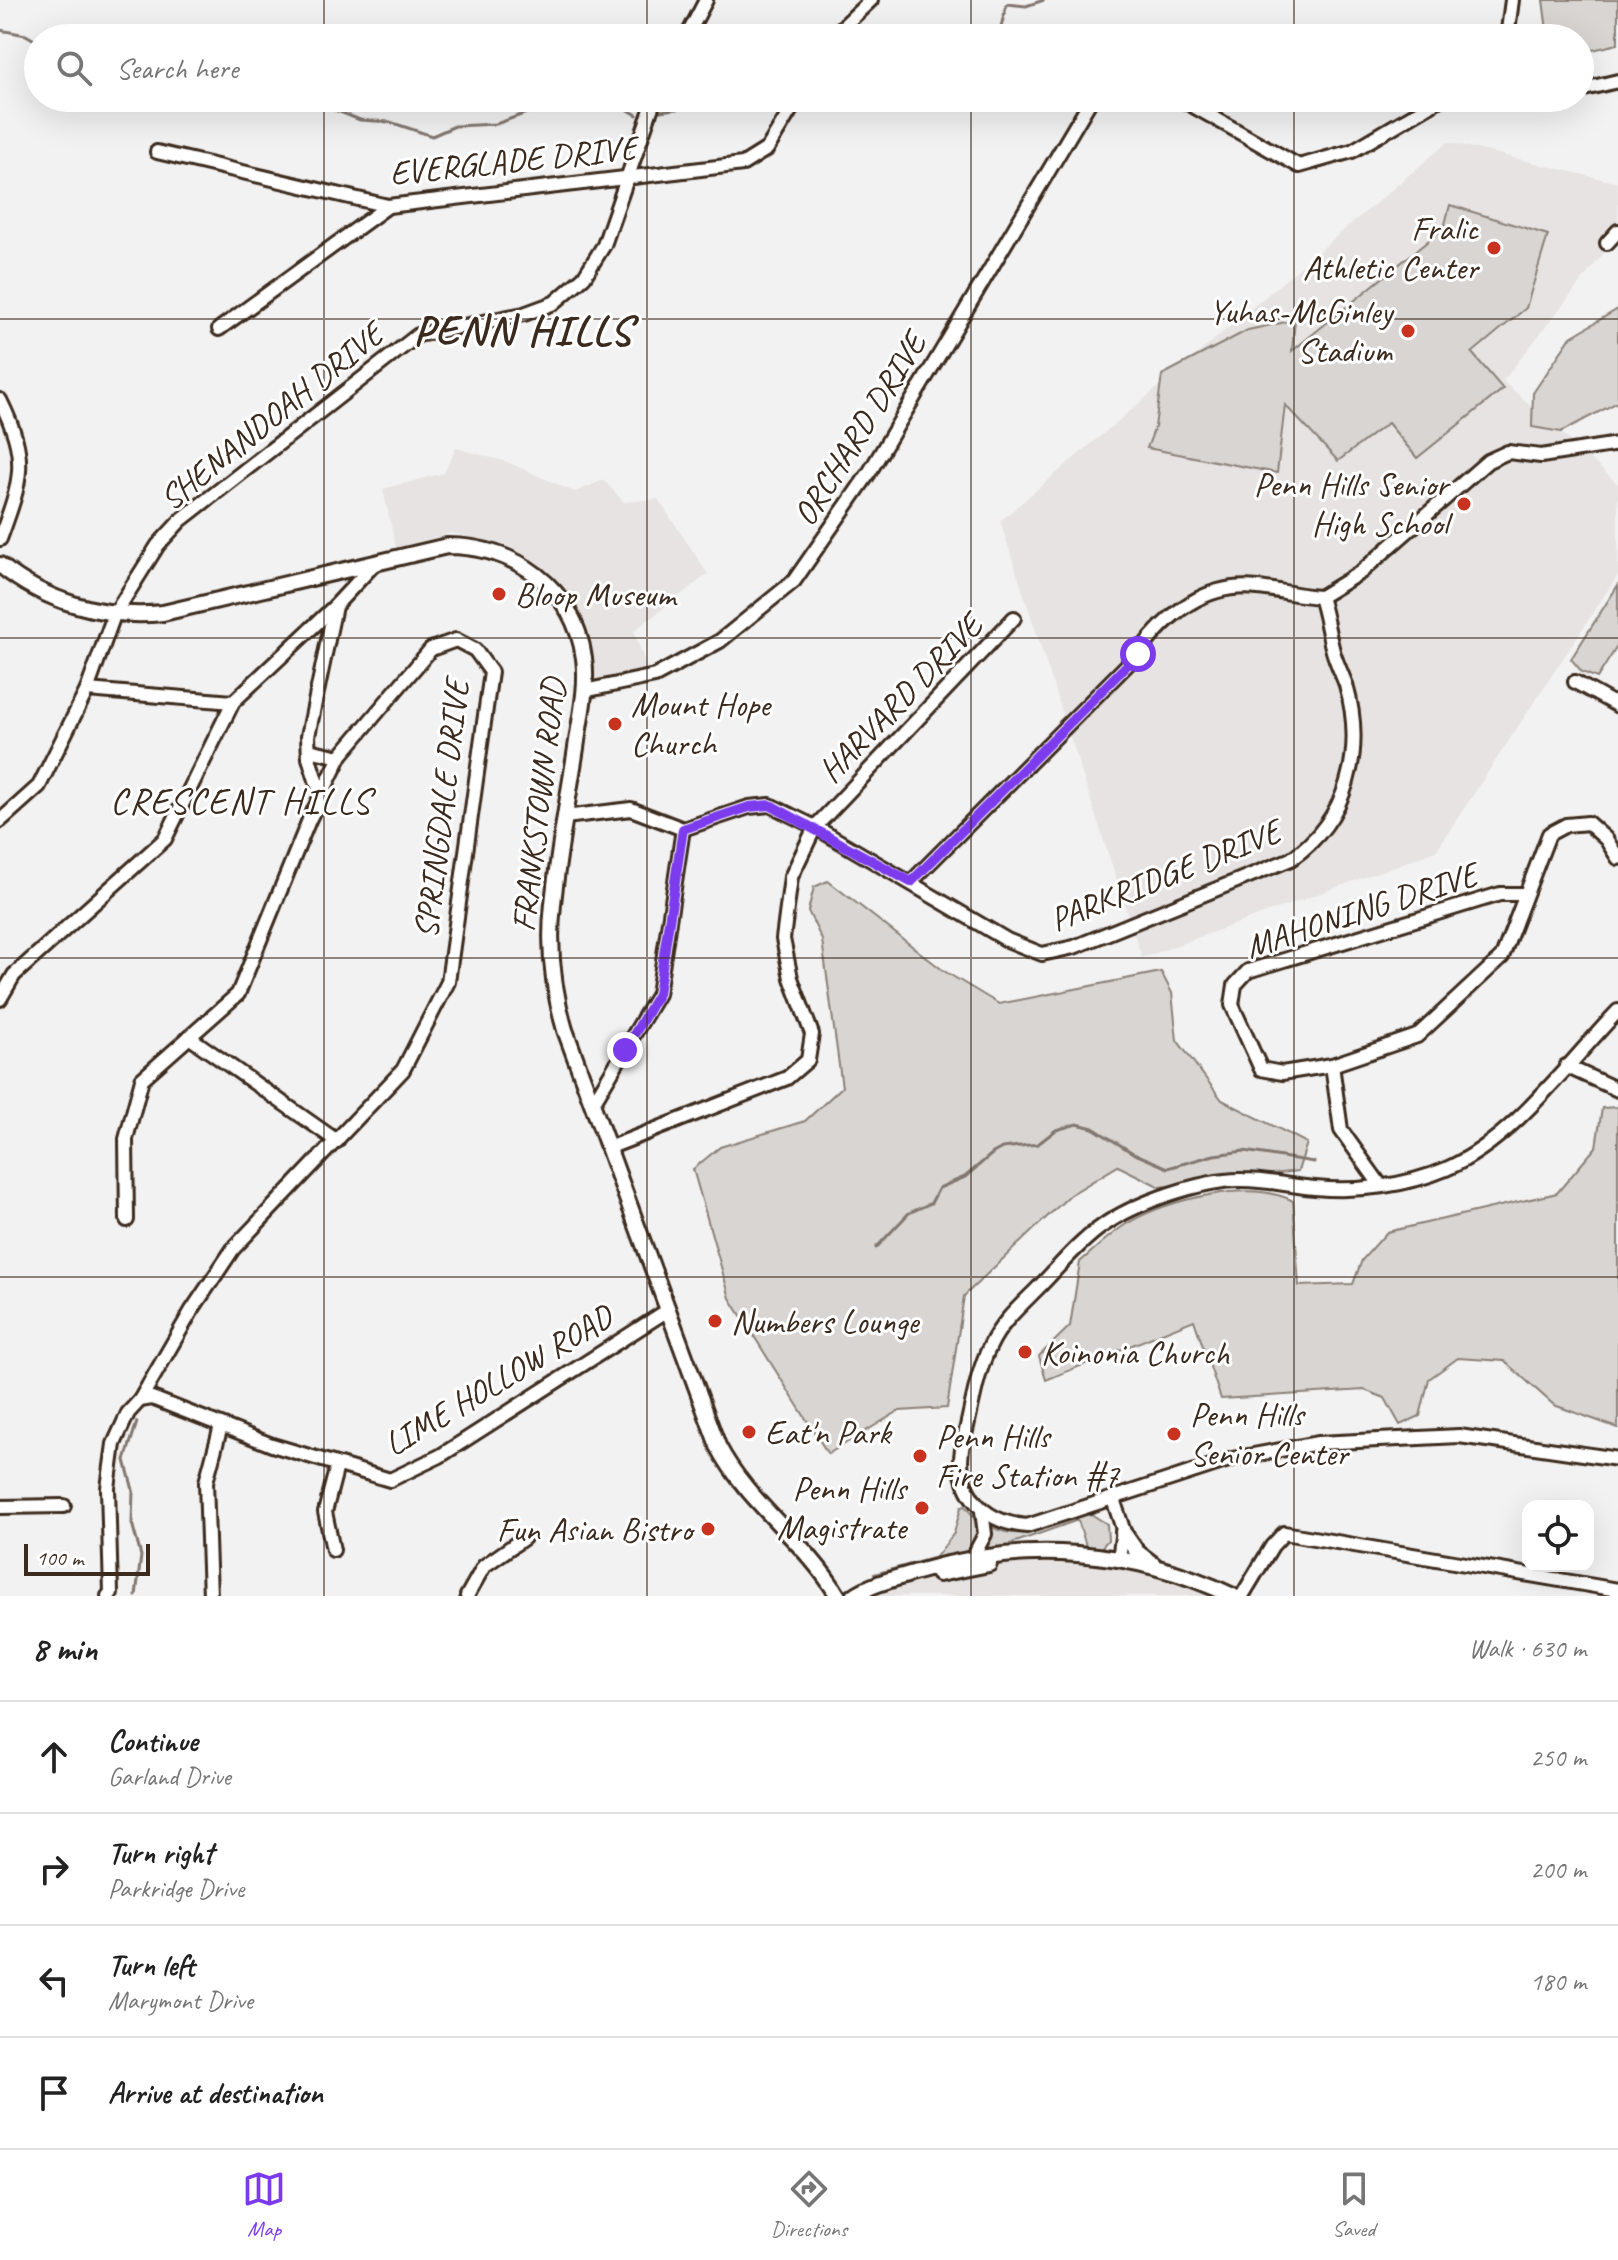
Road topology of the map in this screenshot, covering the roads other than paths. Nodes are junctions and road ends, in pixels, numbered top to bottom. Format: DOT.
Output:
graph roads {
  1 [pos="706,0"];
  2 [pos="871,0"];
  3 [pos="1512,0"];
  4 [pos="693,24"];
  5 [pos="846,24"];
  6 [pos="1509,24"];
  7 [pos="1618,81"];
  8 [pos="1594,87"];
  9 [pos="650,112"];
  10 [pos="789,112"];
  11 [pos="1084,112"];
  12 [pos="1204,112"];
  13 [pos="1418,112"];
  14 [pos="157,152"];
  15 [pos="629,176"];
  16 [pos="388,206"];
  17 [pos="1618,231"];
  18 [pos="1607,243"];
  19 [pos="219,329"];
  20 [pos="0,400"];
  21 [pos="1618,444"];
  22 [pos="0,539"];
  23 [pos="376,562"];
  24 [pos="1,567"];
  25 [pos="1320,597"];
  26 [pos="335,606"];
  27 [pos="114,615"];
  28 [pos="1014,618"];
  29 [pos="1575,682"];
  30 [pos="87,690"];
  31 [pos="584,691"];
  32 [pos="233,702"];
  33 [pos="1617,705"];
  34 [pos="309,750"];
  35 [pos="340,757"];
  36 [pos="321,796"];
  37 [pos="565,817"];
  38 [pos="0,821"];
  39 [pos="815,827"];
  40 [pos="683,829"];
  41 [pos="1618,858"];
  42 [pos="911,882"];
  43 [pos="1526,894"];
  44 [pos="0,999"];
  45 [pos="1618,1011"];
  46 [pos="189,1037"];
  47 [pos="1332,1065"];
  48 [pos="1566,1066"];
  49 [pos="1618,1090"];
  50 [pos="592,1105"];
  51 [pos="337,1141"];
  52 [pos="608,1148"];
  53 [pos="1381,1186"];
  54 [pos="127,1220"];
  55 [pos="668,1310"];
  56 [pos="140,1400"];
  57 [pos="221,1426"];
  58 [pos="1618,1459"];
  59 [pos="337,1466"];
  60 [pos="1110,1500"];
  61 [pos="64,1506"];
  62 [pos="0,1507"];
  63 [pos="982,1511"];
  64 [pos="1123,1532"];
  65 [pos="524,1538"];
  66 [pos="333,1550"];
  67 [pos="973,1557"];
  68 [pos="1116,1559"];
  69 [pos="1161,1569"];
  70 [pos="1618,1590"];
  71 [pos="108,1596"];
  72 [pos="210,1596"];
  73 [pos="467,1596"];
  74 [pos="838,1596"];
  75 [pos="854,1596"];
  76 [pos="876,1596"];
  77 [pos="1233,1596"];
  78 [pos="1242,1596"];
  1 -- 4 [label="street"];
  2 -- 5 [label="street"];
  3 -- 6 [label="street"];
  7 -- 8 [label="street"];
  9 -- 15 [label="street, SHENANDOAH DRIVE"];
  10 -- 15 [label="street, EVERGLADE DRIVE"];
  11 -- 31 [label="street, ORCHARD DRIVE"];
  12 -- 13 [label="street"];
  14 -- 16 [label="street, EVERGLADE DRIVE"];
  15 -- 16 [label="street, EVERGLADE DRIVE"];
  15 -- 27 [label="street, SHENANDOAH DRIVE"];
  16 -- 19 [label="street"];
  17 -- 18 [label="street"];
  20 -- 22 [label="street"];
  21 -- 25 [label="street"];
  23 -- 26 [label="street"];
  23 -- 27 [label="main road, FRANKSTOWN ROAD"];
  23 -- 31 [label="main road, FRANKSTOWN ROAD"];
  24 -- 27 [label="main road, FRANKSTOWN ROAD"];
  25 -- 42 [label="street"];
  25 -- 42 [label="street, PARKRIDGE DRIVE"];
  26 -- 32 [label="street"];
  26 -- 34 [label="street"];
  27 -- 30 [label="street, SHENANDOAH DRIVE"];
  28 -- 39 [label="street, HARVARD DRIVE"];
  29 -- 33 [label="street"];
  30 -- 32 [label="street"];
  30 -- 38 [label="street, SHENANDOAH DRIVE"];
  31 -- 37 [label="main road, FRANKSTOWN ROAD"];
  32 -- 44 [label="street"];
  34 -- 35 [label="street"];
  34 -- 36 [label="street"];
  35 -- 36 [label="street, SPRINGDALE DRIVE"];
  35 -- 51 [label="street, SPRINGDALE DRIVE"];
  36 -- 46 [label="street, SPRINGDALE DRIVE"];
  37 -- 40 [label="street"];
  37 -- 50 [label="main road, FRANKSTOWN ROAD"];
  39 -- 40 [label="street, PARKRIDGE DRIVE"];
  39 -- 42 [label="street, PARKRIDGE DRIVE"];
  39 -- 52 [label="street, HARVARD DRIVE"];
  40 -- 50 [label="street"];
  41 -- 43 [label="street"];
  43 -- 47 [label="street"];
  43 -- 47 [label="street, MAHONING DRIVE"];
  45 -- 48 [label="street"];
  46 -- 51 [label="street"];
  46 -- 54 [label="street, SPRINGDALE DRIVE"];
  47 -- 53 [label="street"];
  48 -- 49 [label="street"];
  48 -- 53 [label="street"];
  50 -- 52 [label="main road, FRANKSTOWN ROAD"];
  51 -- 56 [label="street, SPRINGDALE DRIVE"];
  52 -- 55 [label="main road, FRANKSTOWN ROAD"];
  53 -- 63 [label="street"];
  55 -- 59 [label="street, LIME HOLLOW ROAD"];
  55 -- 74 [label="main road, FRANKSTOWN ROAD"];
  56 -- 57 [label="street, LIME HOLLOW ROAD"];
  56 -- 71 [label="street"];
  57 -- 59 [label="street, LIME HOLLOW ROAD"];
  57 -- 72 [label="street"];
  58 -- 60 [label="street"];
  59 -- 66 [label="street"];
  60 -- 63 [label="street"];
  60 -- 64 [label="street"];
  60 -- 68 [label="street"];
  61 -- 62 [label="street"];
  63 -- 67 [label="street"];
  64 -- 68 [label="street"];
  64 -- 69 [label="main road"];
  65 -- 73 [label="street"];
  67 -- 68 [label="main road"];
  67 -- 75 [label="main road"];
  68 -- 69 [label="main road"];
  68 -- 76 [label="main road"];
  69 -- 77 [label="main road"];
  70 -- 78 [label="street"];
}
